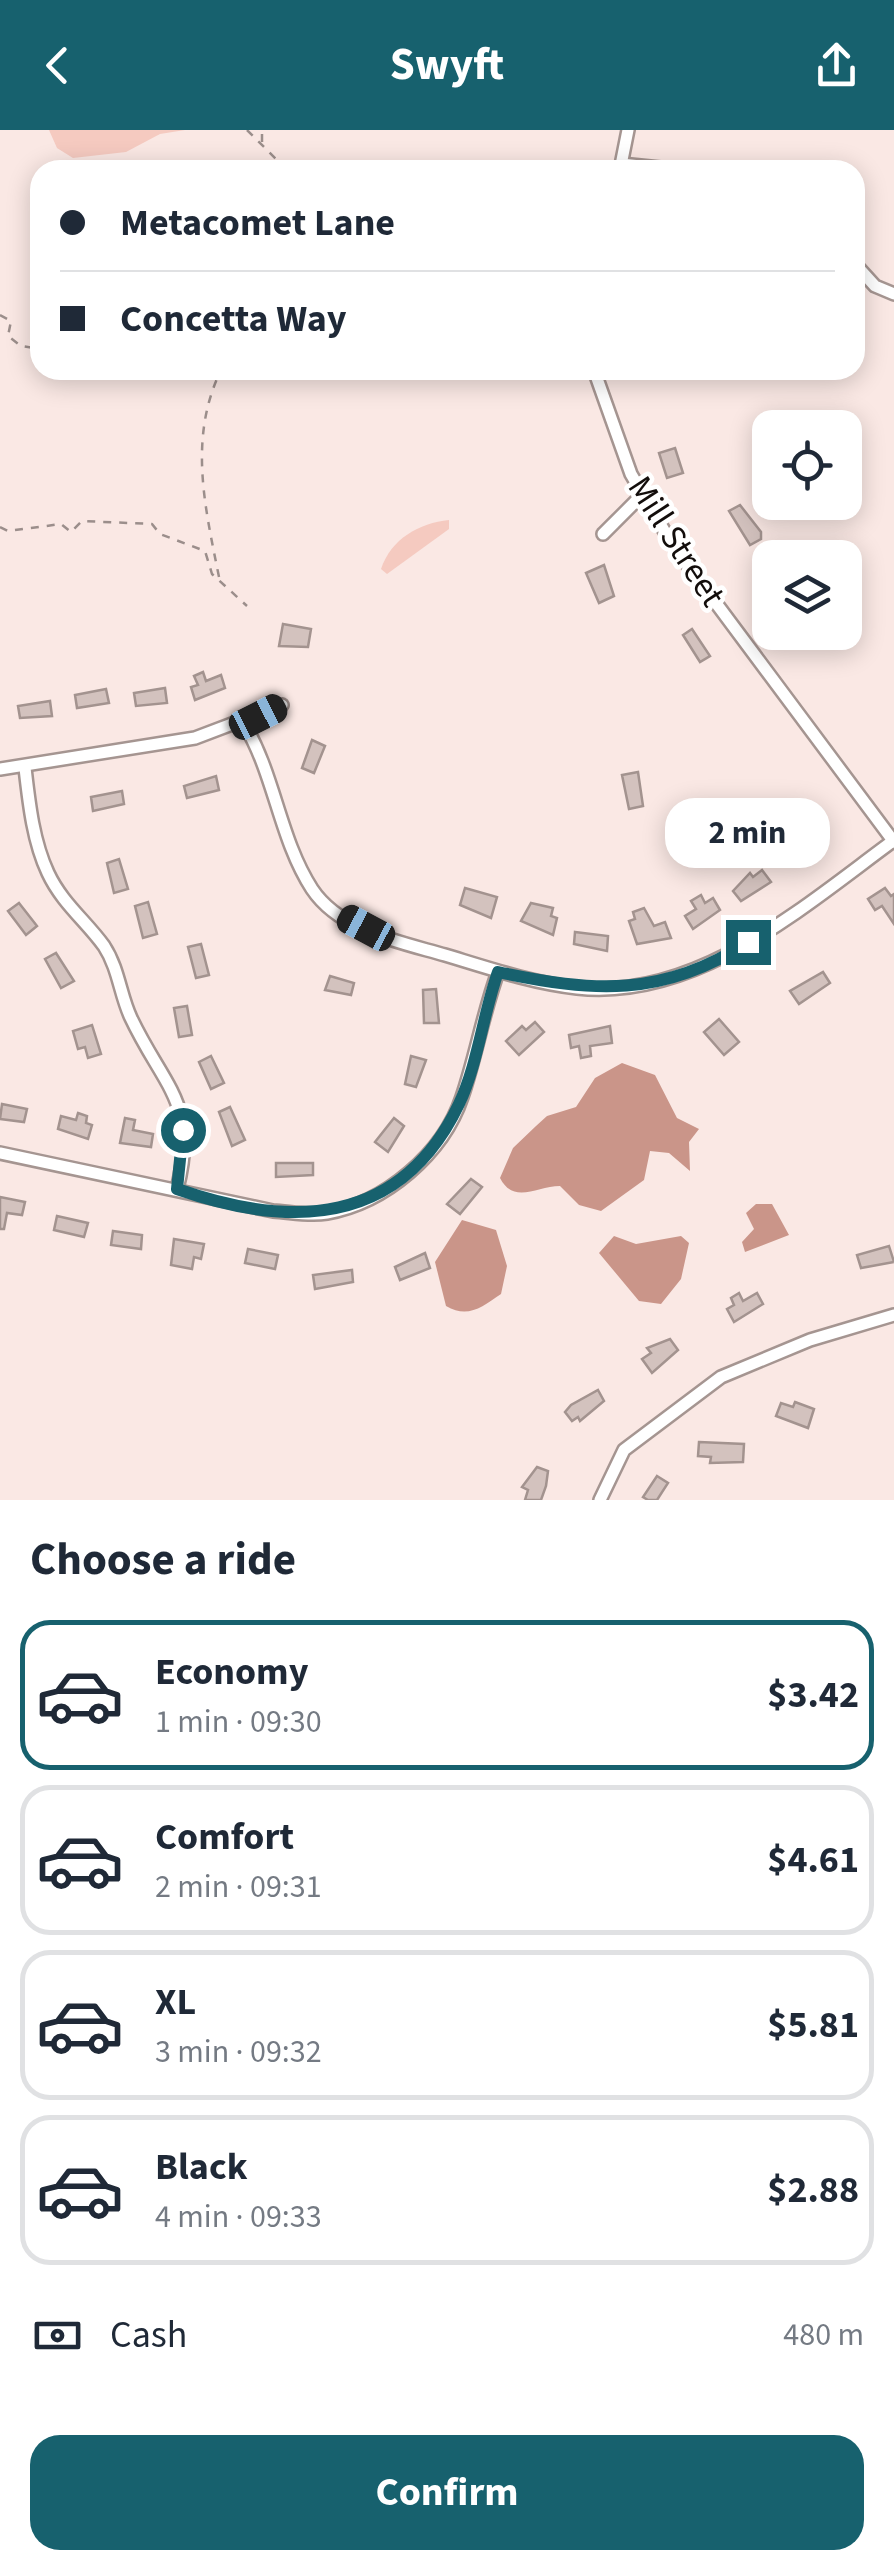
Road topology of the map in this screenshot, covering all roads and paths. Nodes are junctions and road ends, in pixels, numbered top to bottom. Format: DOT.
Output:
graph roads {
  1 [pos="247,130"];
  2 [pos="262,130"];
  3 [pos="628,130"];
  4 [pos="262,143"];
  5 [pos="278,160"];
  6 [pos="622,160"];
  7 [pos="865,275"];
  8 [pos="894,294"];
  9 [pos="0,315"];
  10 [pos="30,347"];
  11 [pos="217,380"];
  12 [pos="598,380"];
  13 [pos="642,495"];
  14 [pos="0,528"];
  15 [pos="603,534"];
  16 [pos="220,580"];
  17 [pos="247,606"];
  18 [pos="282,704"];
  19 [pos="243,722"];
  20 [pos="25,768"];
  21 [pos="0,769"];
  22 [pos="894,842"];
  23 [pos="498,972"];
  24 [pos="0,1153"];
  25 [pos="177,1189"];
  26 [pos="894,1315"];
  27 [pos="600,1500"];
  1 -- 4 [label="path"];
  2 -- 4 [label="path"];
  3 -- 6 [label="street"];
  4 -- 5 [label="path"];
  7 -- 8 [label="street"];
  9 -- 10 [label="path"];
  11 -- 16 [label="path"];
  12 -- 13 [label="street, Mill Street"];
  13 -- 15 [label="street"];
  13 -- 22 [label="street, Mill Street"];
  14 -- 16 [label="path"];
  16 -- 17 [label="path"];
  18 -- 19 [label="street"];
  19 -- 20 [label="street"];
  19 -- 23 [label="street"];
  20 -- 21 [label="street"];
  20 -- 25 [label="street"];
  22 -- 23 [label="street"];
  23 -- 25 [label="street"];
  24 -- 25 [label="street"];
  26 -- 27 [label="street"];
}
